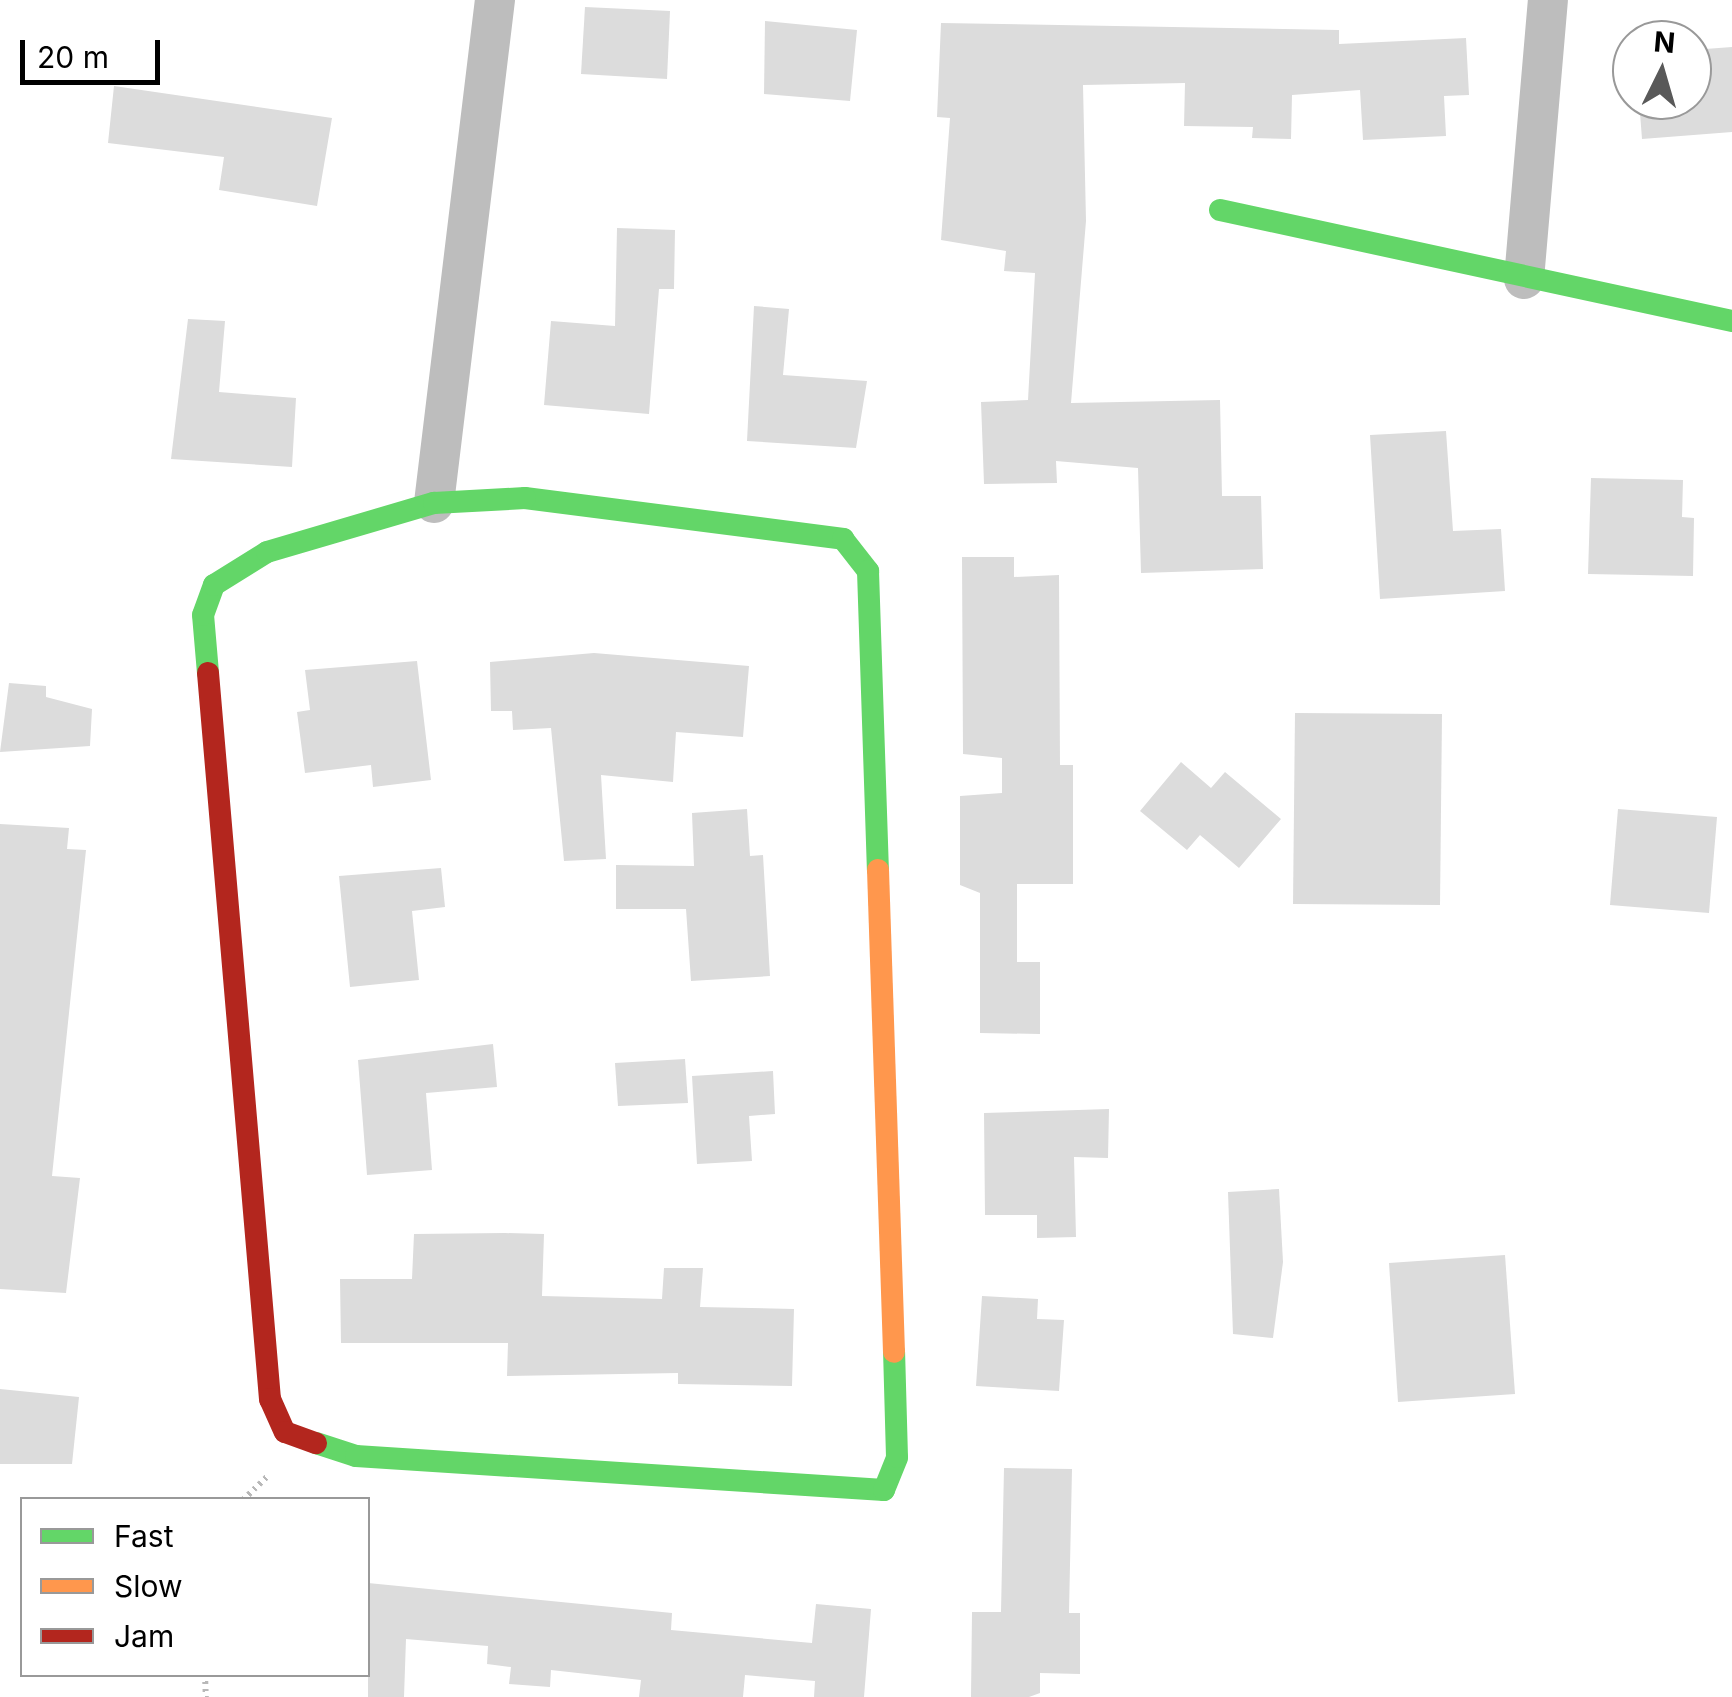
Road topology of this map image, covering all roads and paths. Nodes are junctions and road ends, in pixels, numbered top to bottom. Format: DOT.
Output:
graph roads {
  1 [pos="496,0"];
  2 [pos="1548,0"];
  3 [pos="1220,210"];
  4 [pos="1524,279"];
  5 [pos="1732,320"];
  6 [pos="434,503"];
  1 -- 6 [label="street"];
  2 -- 4 [label="street"];
  3 -- 4 [label="street"];
  4 -- 5 [label="street"];
  6 -- 6 [label="street"];
}
